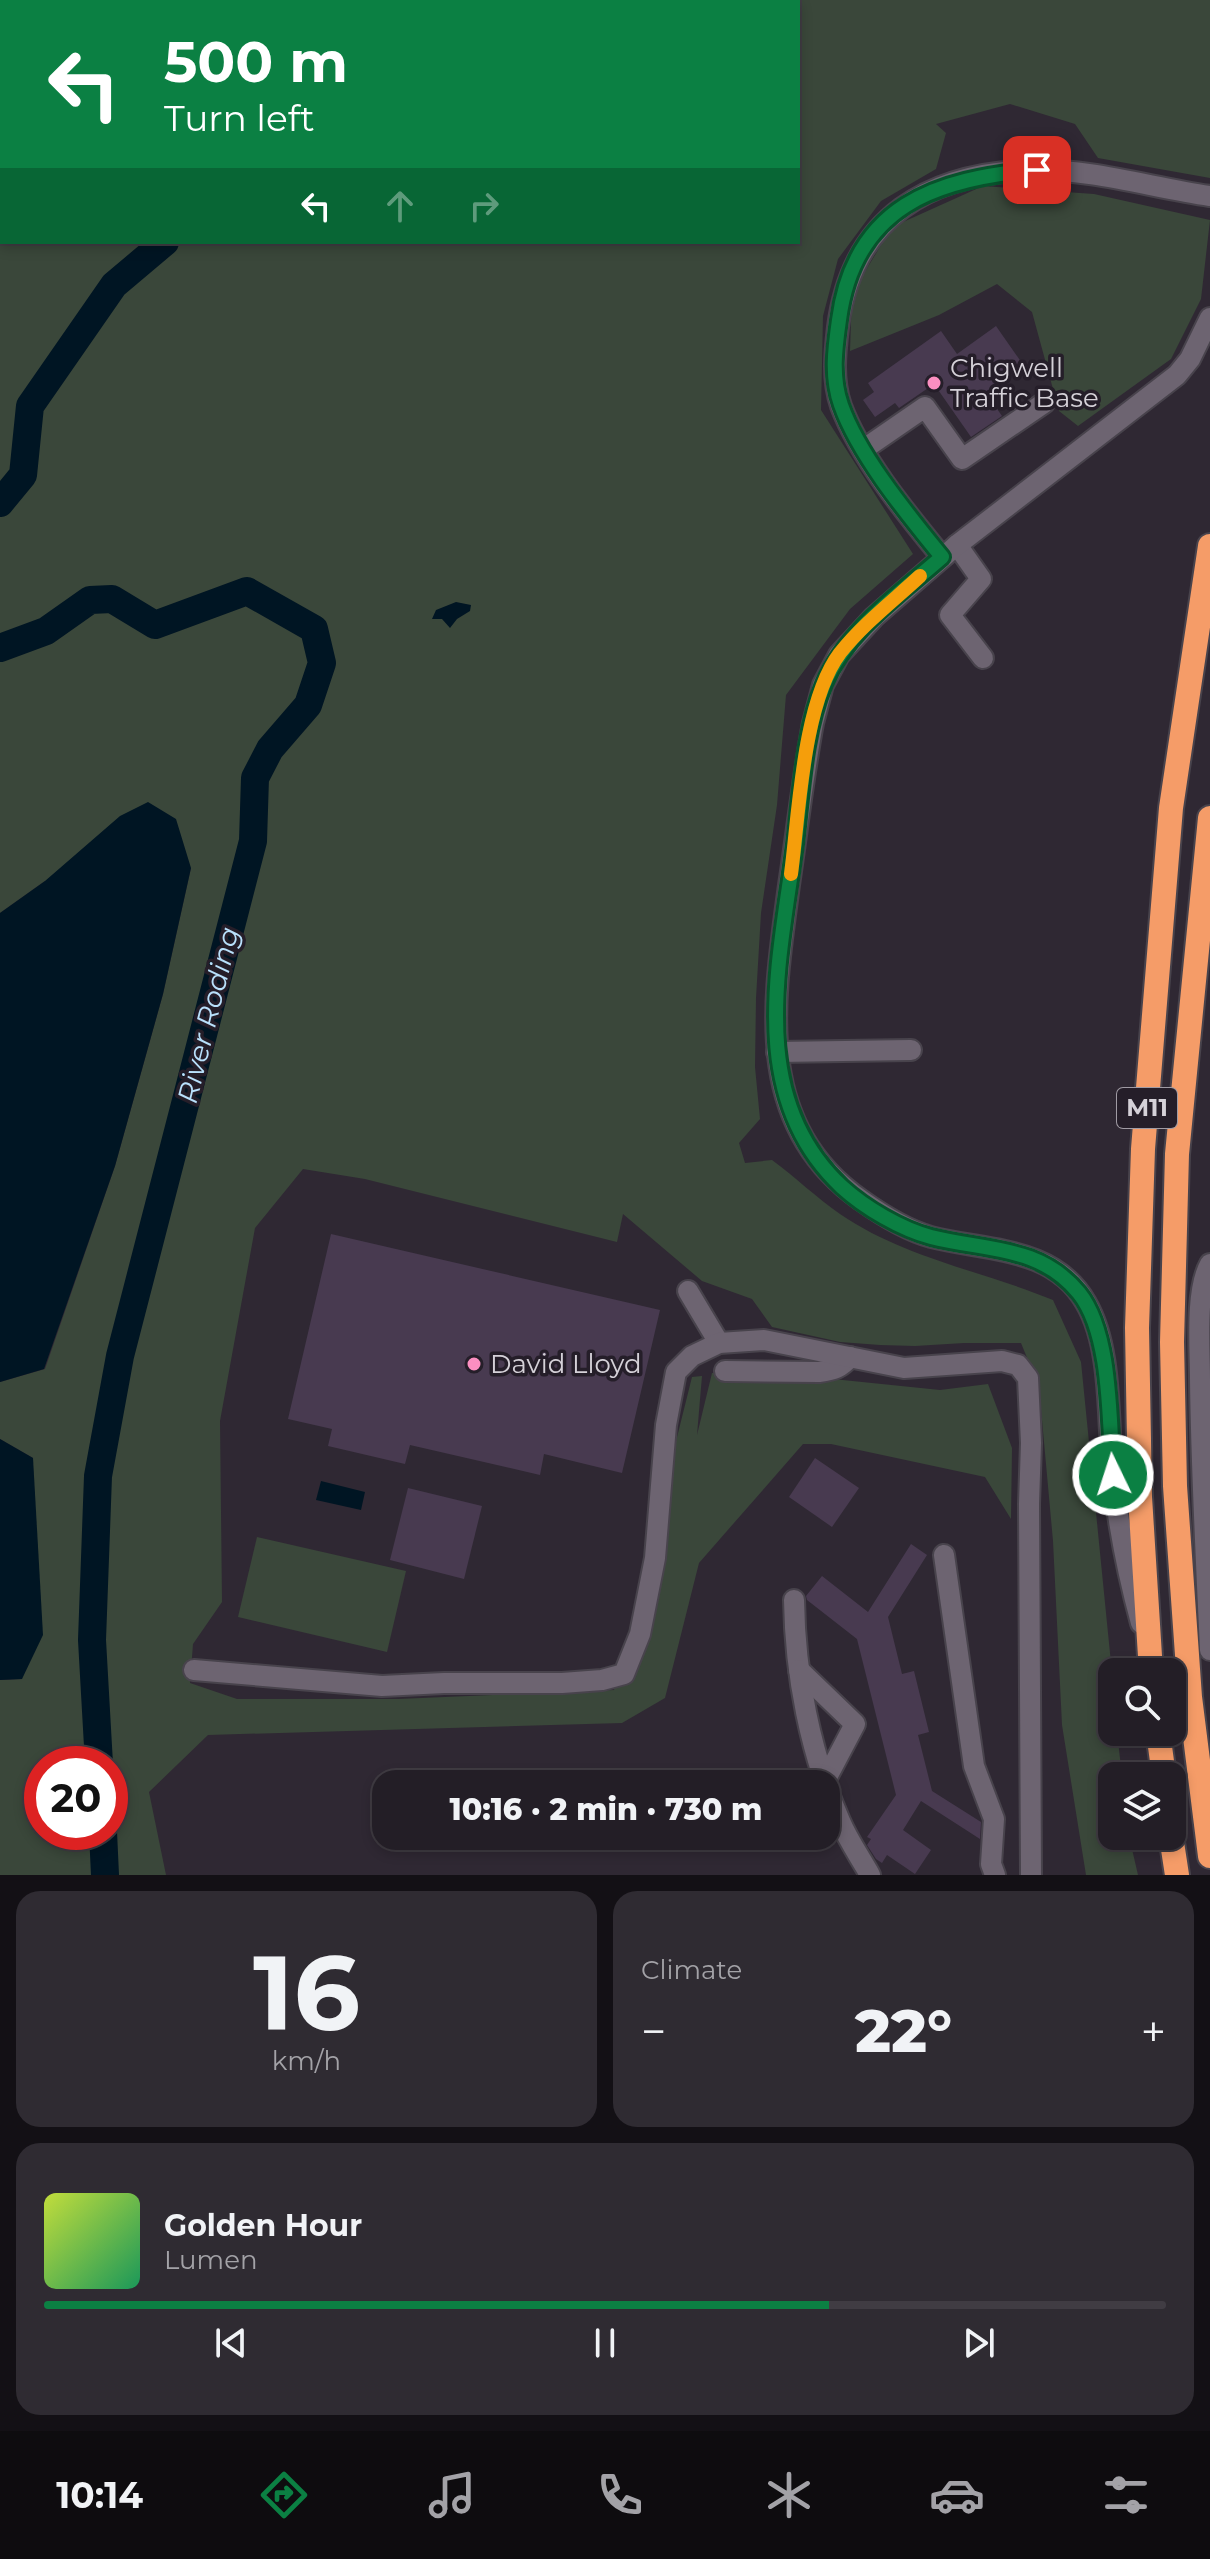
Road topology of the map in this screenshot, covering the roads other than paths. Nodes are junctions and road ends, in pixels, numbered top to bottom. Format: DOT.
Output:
graph roads {
  1 [pos="1210,196"];
  2 [pos="1210,318"];
  3 [pos="1044,403"];
  4 [pos="864,449"];
  5 [pos="1210,546"];
  6 [pos="950,551"];
  7 [pos="983,658"];
  8 [pos="1210,818"];
  9 [pos="911,1050"];
  10 [pos="777,1052"];
  11 [pos="1210,1264"];
  12 [pos="688,1291"];
  13 [pos="719,1343"];
  14 [pos="850,1357"];
  15 [pos="725,1371"];
  16 [pos="944,1555"];
  17 [pos="794,1600"];
  18 [pos="1210,1650"];
  19 [pos="1149,1658"];
  20 [pos="1150,1658"];
  21 [pos="194,1670"];
  22 [pos="799,1670"];
  23 [pos="822,1770"];
  24 [pos="831,1770"];
  25 [pos="840,1823"];
  26 [pos="1173,1850"];
  27 [pos="1210,1856"];
  28 [pos="870,1875"];
  29 [pos="995,1875"];
  30 [pos="1031,1875"];
  31 [pos="1177,1875"];
  1 -- 4 [label="street"];
  2 -- 6 [label="street"];
  3 -- 4 [label="street"];
  4 -- 6 [label="street"];
  5 -- 20 [label="highway, M11"];
  6 -- 7 [label="street"];
  6 -- 10 [label="street"];
  8 -- 27 [label="highway, M11"];
  9 -- 10 [label="street"];
  10 -- 19 [label="street"];
  11 -- 18 [label="street"];
  12 -- 13 [label="street"];
  13 -- 14 [label="street"];
  13 -- 21 [label="street"];
  14 -- 15 [label="street"];
  14 -- 30 [label="street"];
  16 -- 29 [label="street"];
  17 -- 22 [label="street"];
  22 -- 23 [label="street"];
  22 -- 24 [label="street"];
  25 -- 28 [label="street"];
  26 -- 31 [label="highway"];
}
